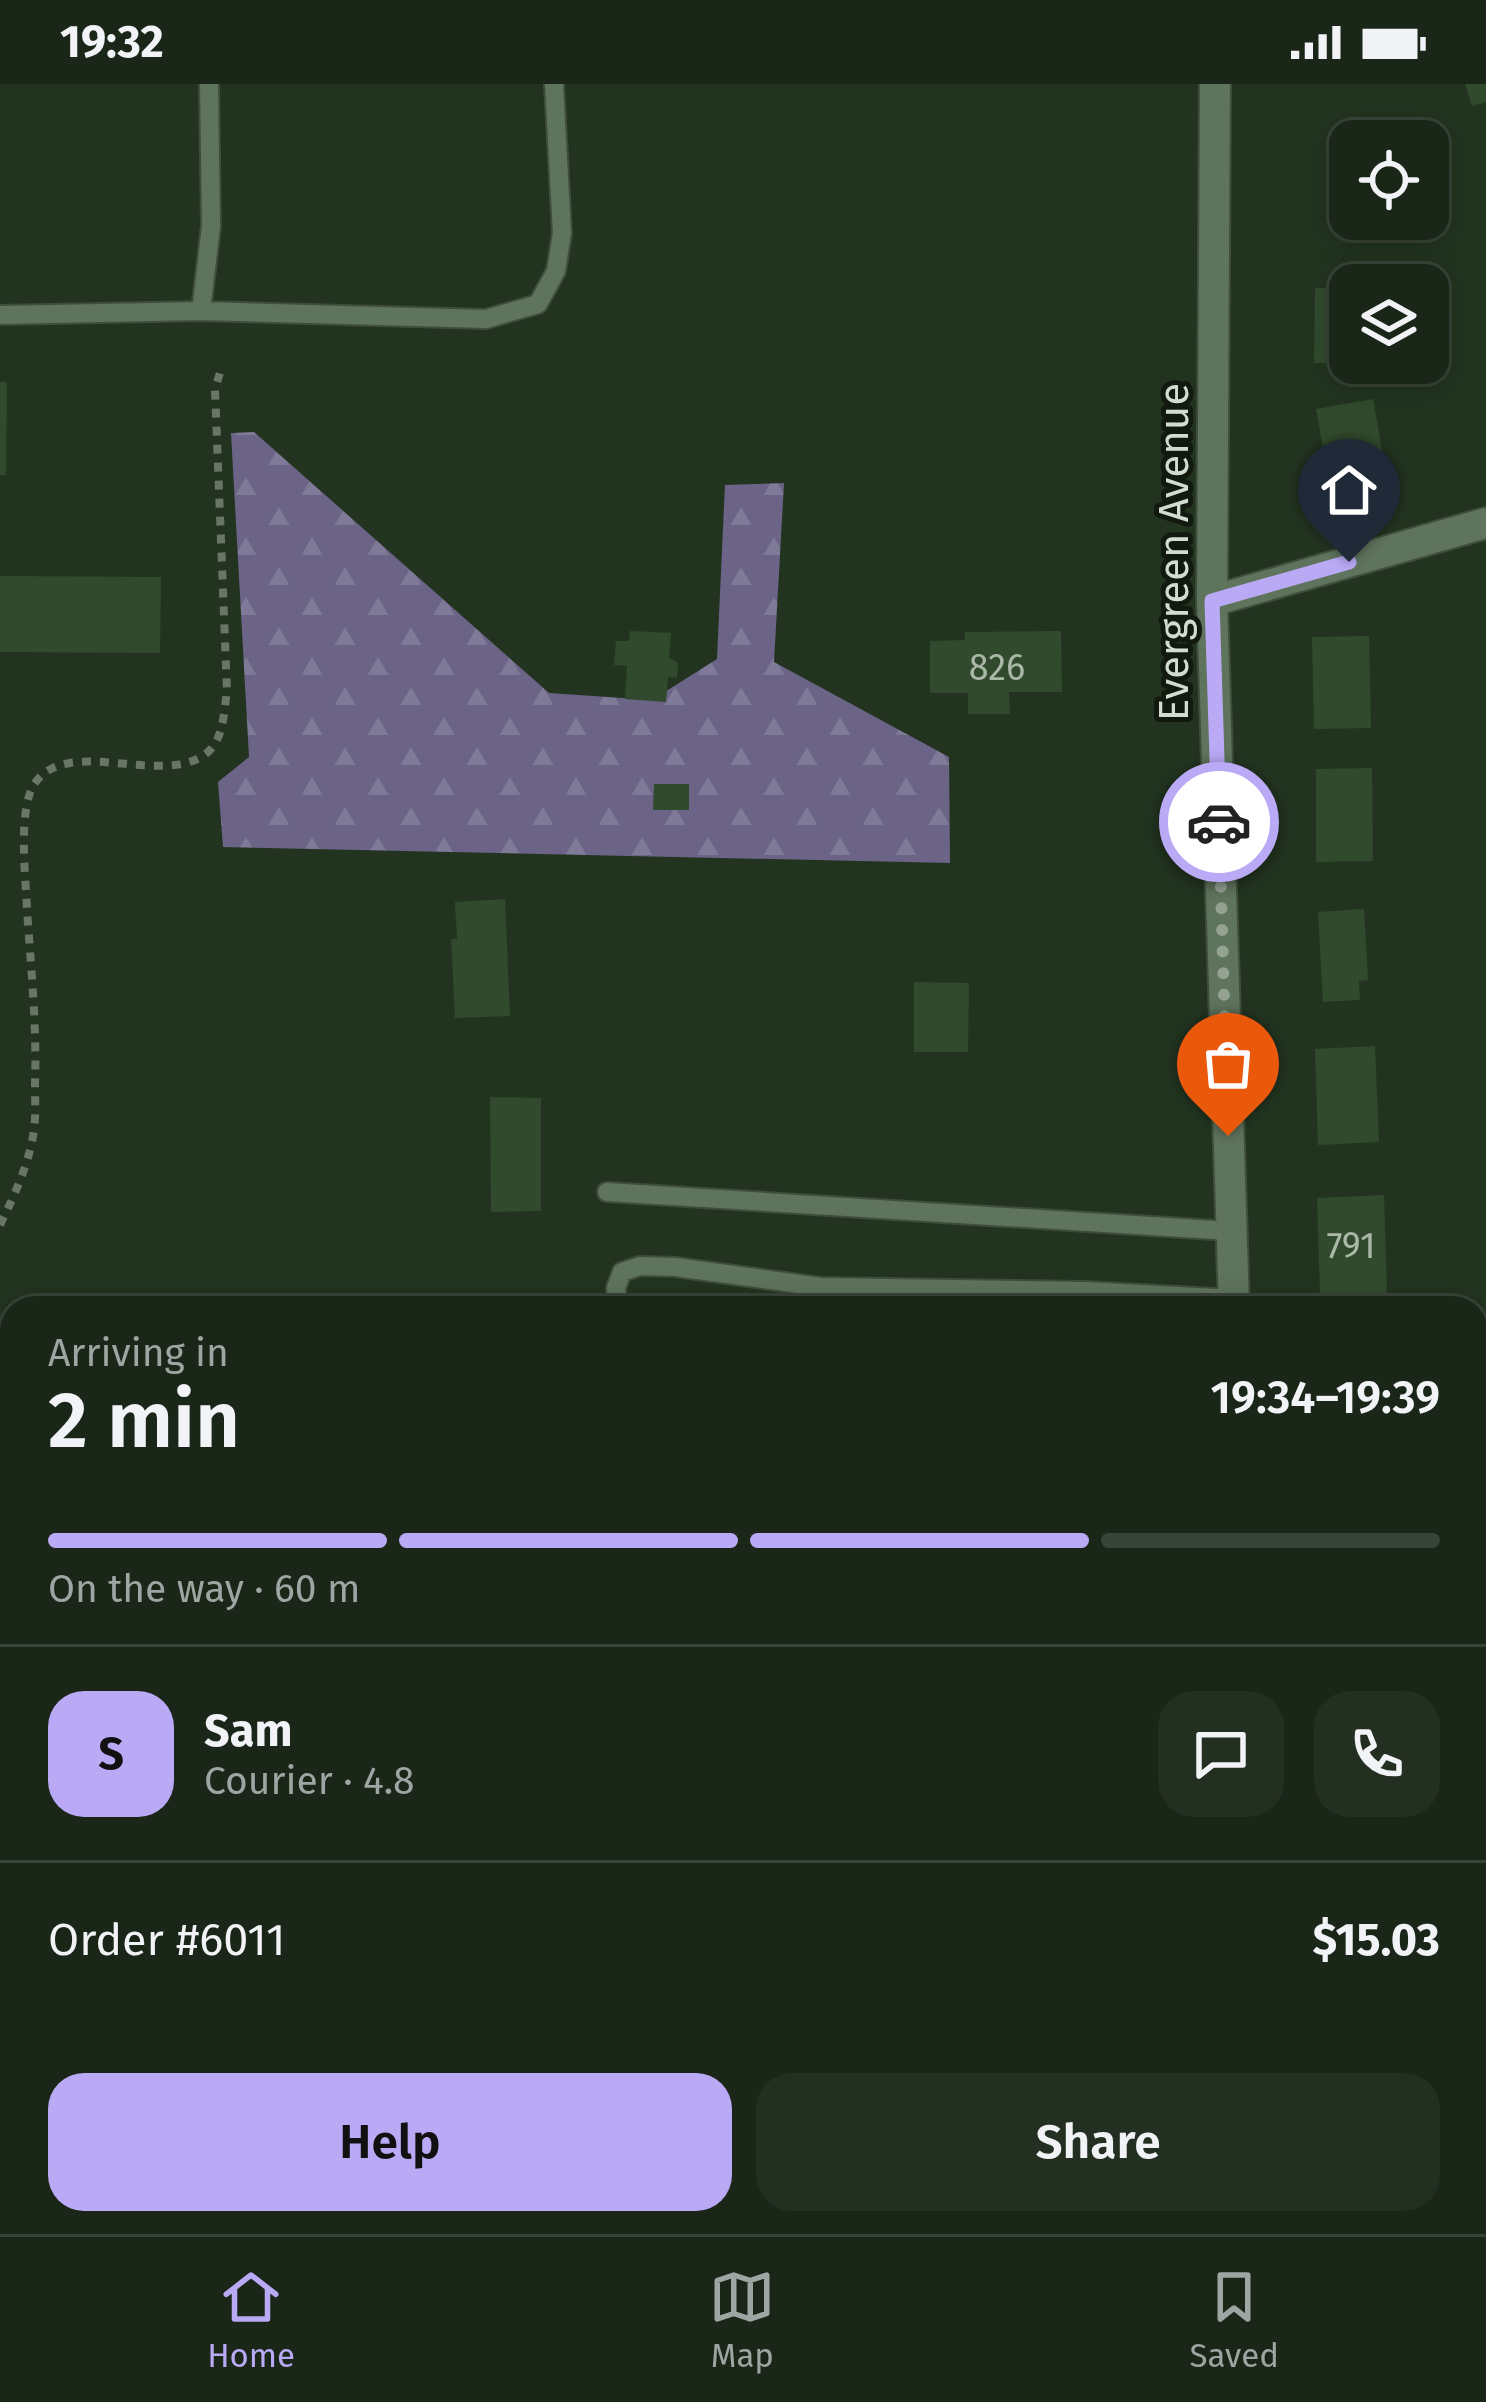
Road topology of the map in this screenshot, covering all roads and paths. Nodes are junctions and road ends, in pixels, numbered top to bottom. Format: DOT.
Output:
graph roads {
  1 [pos="208,84"];
  2 [pos="554,84"];
  3 [pos="1215,84"];
  4 [pos="201,311"];
  5 [pos="0,315"];
  6 [pos="221,369"];
  7 [pos="1486,523"];
  8 [pos="1212,601"];
  9 [pos="607,1192"];
  10 [pos="0,1225"];
  11 [pos="1231,1231"];
  12 [pos="616,1296"];
  13 [pos="1147,1296"];
  14 [pos="1234,1296"];
  1 -- 4 [label="lane"];
  2 -- 4 [label="lane"];
  3 -- 8 [label="street, Evergreen Avenue"];
  4 -- 5 [label="lane"];
  6 -- 10 [label="path"];
  7 -- 8 [label="street"];
  8 -- 11 [label="street, Evergreen Avenue"];
  9 -- 11 [label="lane"];
  11 -- 14 [label="street, Evergreen Avenue"];
  12 -- 13 [label="lane"];
}
